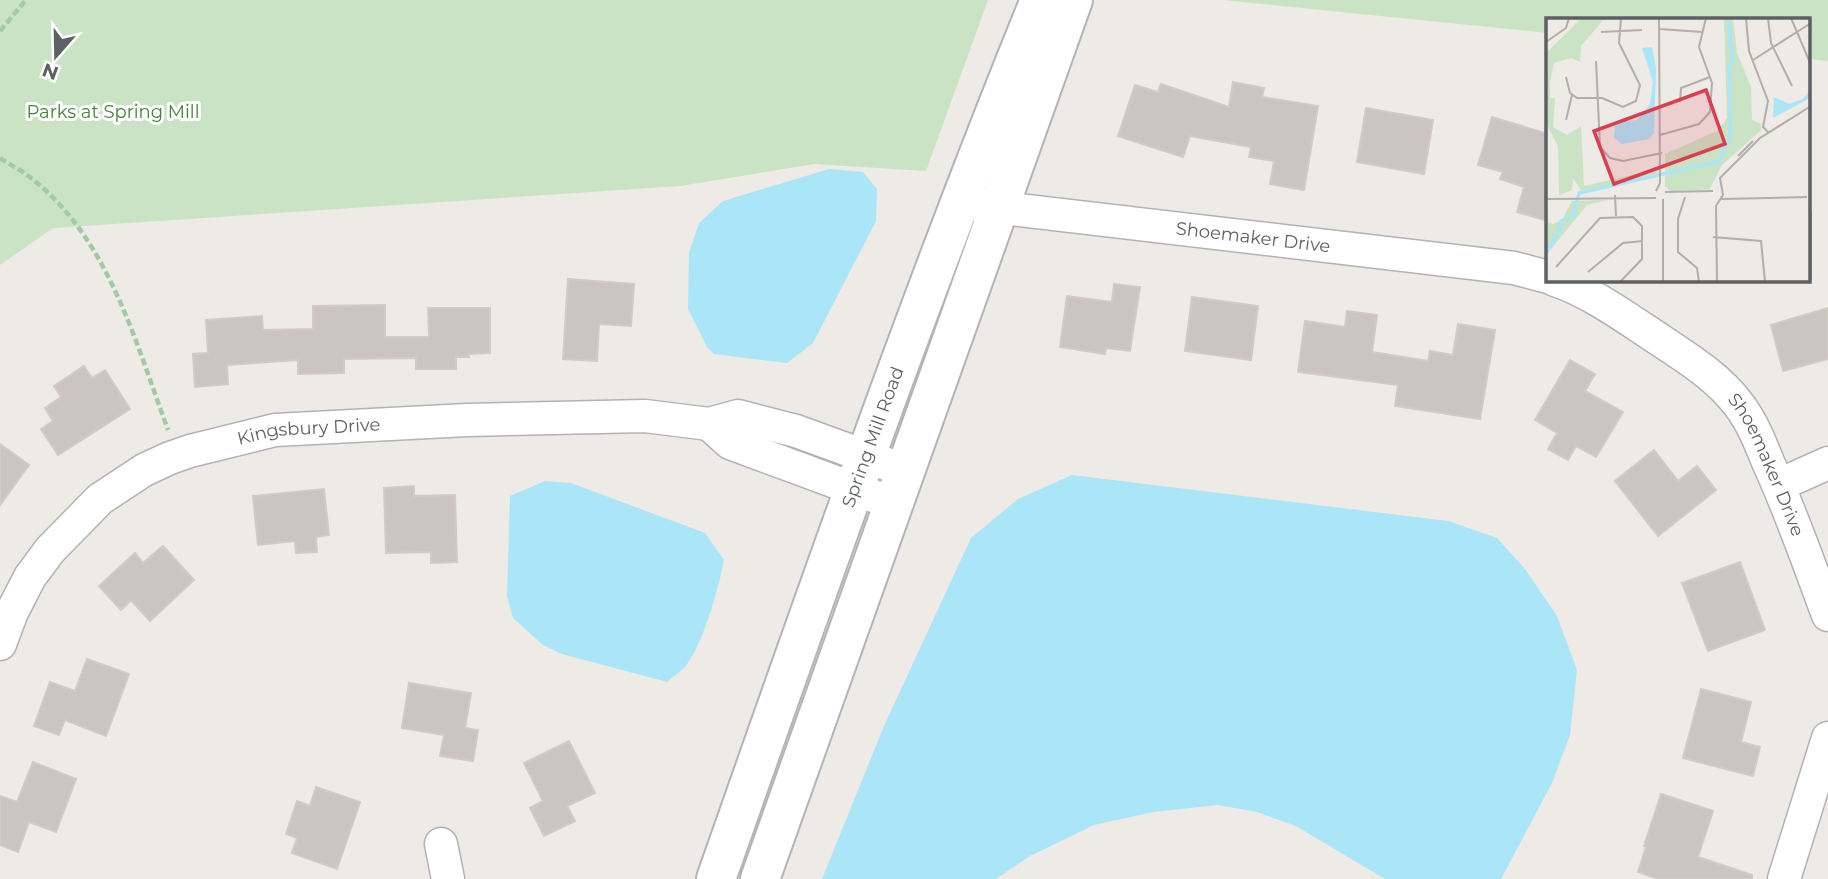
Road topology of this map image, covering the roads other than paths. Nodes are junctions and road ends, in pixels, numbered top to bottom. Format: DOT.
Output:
graph roads {
  1 [pos="1040,0"];
  2 [pos="1073,0"];
  3 [pos="958,203"];
  4 [pos="1000,206"];
  5 [pos="1546,276"];
  6 [pos="1561,282"];
  7 [pos="1828,463"];
  8 [pos="859,472"];
  9 [pos="1779,485"];
  10 [pos="900,488"];
  11 [pos="1828,615"];
  12 [pos="0,644"];
  13 [pos="1828,737"];
  14 [pos="441,844"];
  15 [pos="448,879"];
  16 [pos="716,879"];
  17 [pos="760,879"];
  18 [pos="1784,879"];
  1 -- 3 [label="street, Spring Mill Road"];
  2 -- 4 [label="street"];
  3 -- 4 [label="street, Shoemaker Drive"];
  3 -- 8 [label="street, Spring Mill Road"];
  4 -- 5 [label="street, Shoemaker Drive"];
  4 -- 10 [label="street"];
  6 -- 9 [label="street, Shoemaker Drive"];
  7 -- 9 [label="street"];
  8 -- 10 [label="street, Kingsbury Drive"];
  8 -- 12 [label="street, Kingsbury Drive"];
  8 -- 16 [label="street, Spring Mill Road"];
  9 -- 11 [label="street, Shoemaker Drive"];
  10 -- 17 [label="street"];
  13 -- 18 [label="street"];
  14 -- 15 [label="street"];
}
